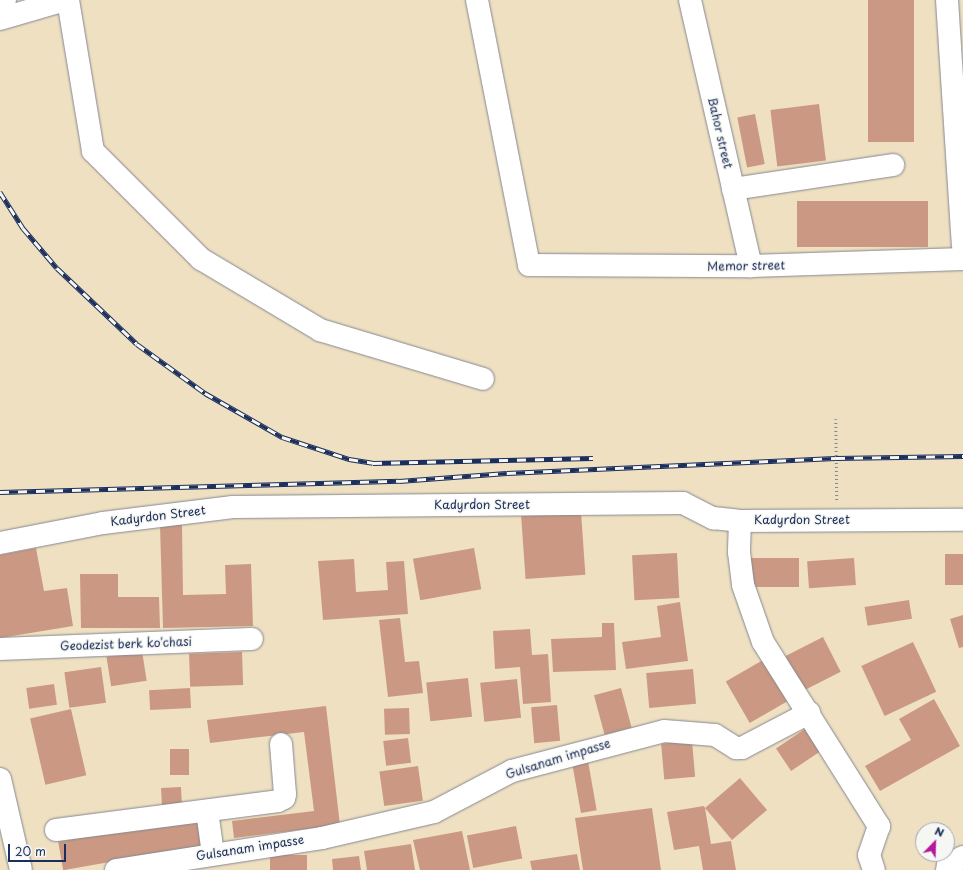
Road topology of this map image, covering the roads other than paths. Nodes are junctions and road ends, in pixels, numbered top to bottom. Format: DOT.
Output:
graph roads {
  1 [pos="5,0"];
  2 [pos="67,0"];
  3 [pos="478,0"];
  4 [pos="690,0"];
  5 [pos="947,0"];
  6 [pos="0,1"];
  7 [pos="0,19"];
  8 [pos="957,37"];
  9 [pos="893,165"];
  10 [pos="733,189"];
  11 [pos="963,245"];
  12 [pos="963,259"];
  13 [pos="751,266"];
  14 [pos="483,379"];
  15 [pos="963,520"];
  16 [pos="740,521"];
  17 [pos="0,544"];
  18 [pos="252,639"];
  19 [pos="0,649"];
  20 [pos="809,713"];
  21 [pos="281,744"];
  22 [pos="0,779"];
  23 [pos="207,811"];
  24 [pos="56,830"];
  25 [pos="213,854"];
  26 [pos="963,857"];
  27 [pos="21,870"];
  28 [pos="116,870"];
  29 [pos="874,870"];
  30 [pos="946,870"];
  1 -- 6 [label="street"];
  2 -- 7 [label="street"];
  2 -- 14 [label="street"];
  3 -- 13 [label="street, Memor street"];
  4 -- 10 [label="street, Bahor street"];
  5 -- 8 [label="street"];
  8 -- 11 [label="street"];
  9 -- 10 [label="street"];
  10 -- 13 [label="street, Bahor street"];
  12 -- 13 [label="street, Memor street"];
  15 -- 16 [label="street, Kadyrdon Street"];
  16 -- 17 [label="street, Kadyrdon Street"];
  16 -- 20 [label="street"];
  18 -- 19 [label="street, Geodezist berk ko'chasi"];
  20 -- 25 [label="street, Gulsanam impasse"];
  20 -- 29 [label="street"];
  21 -- 23 [label="street"];
  22 -- 27 [label="street"];
  23 -- 24 [label="street"];
  23 -- 25 [label="street"];
  25 -- 28 [label="street, Gulsanam impasse"];
  26 -- 30 [label="street"];
}
